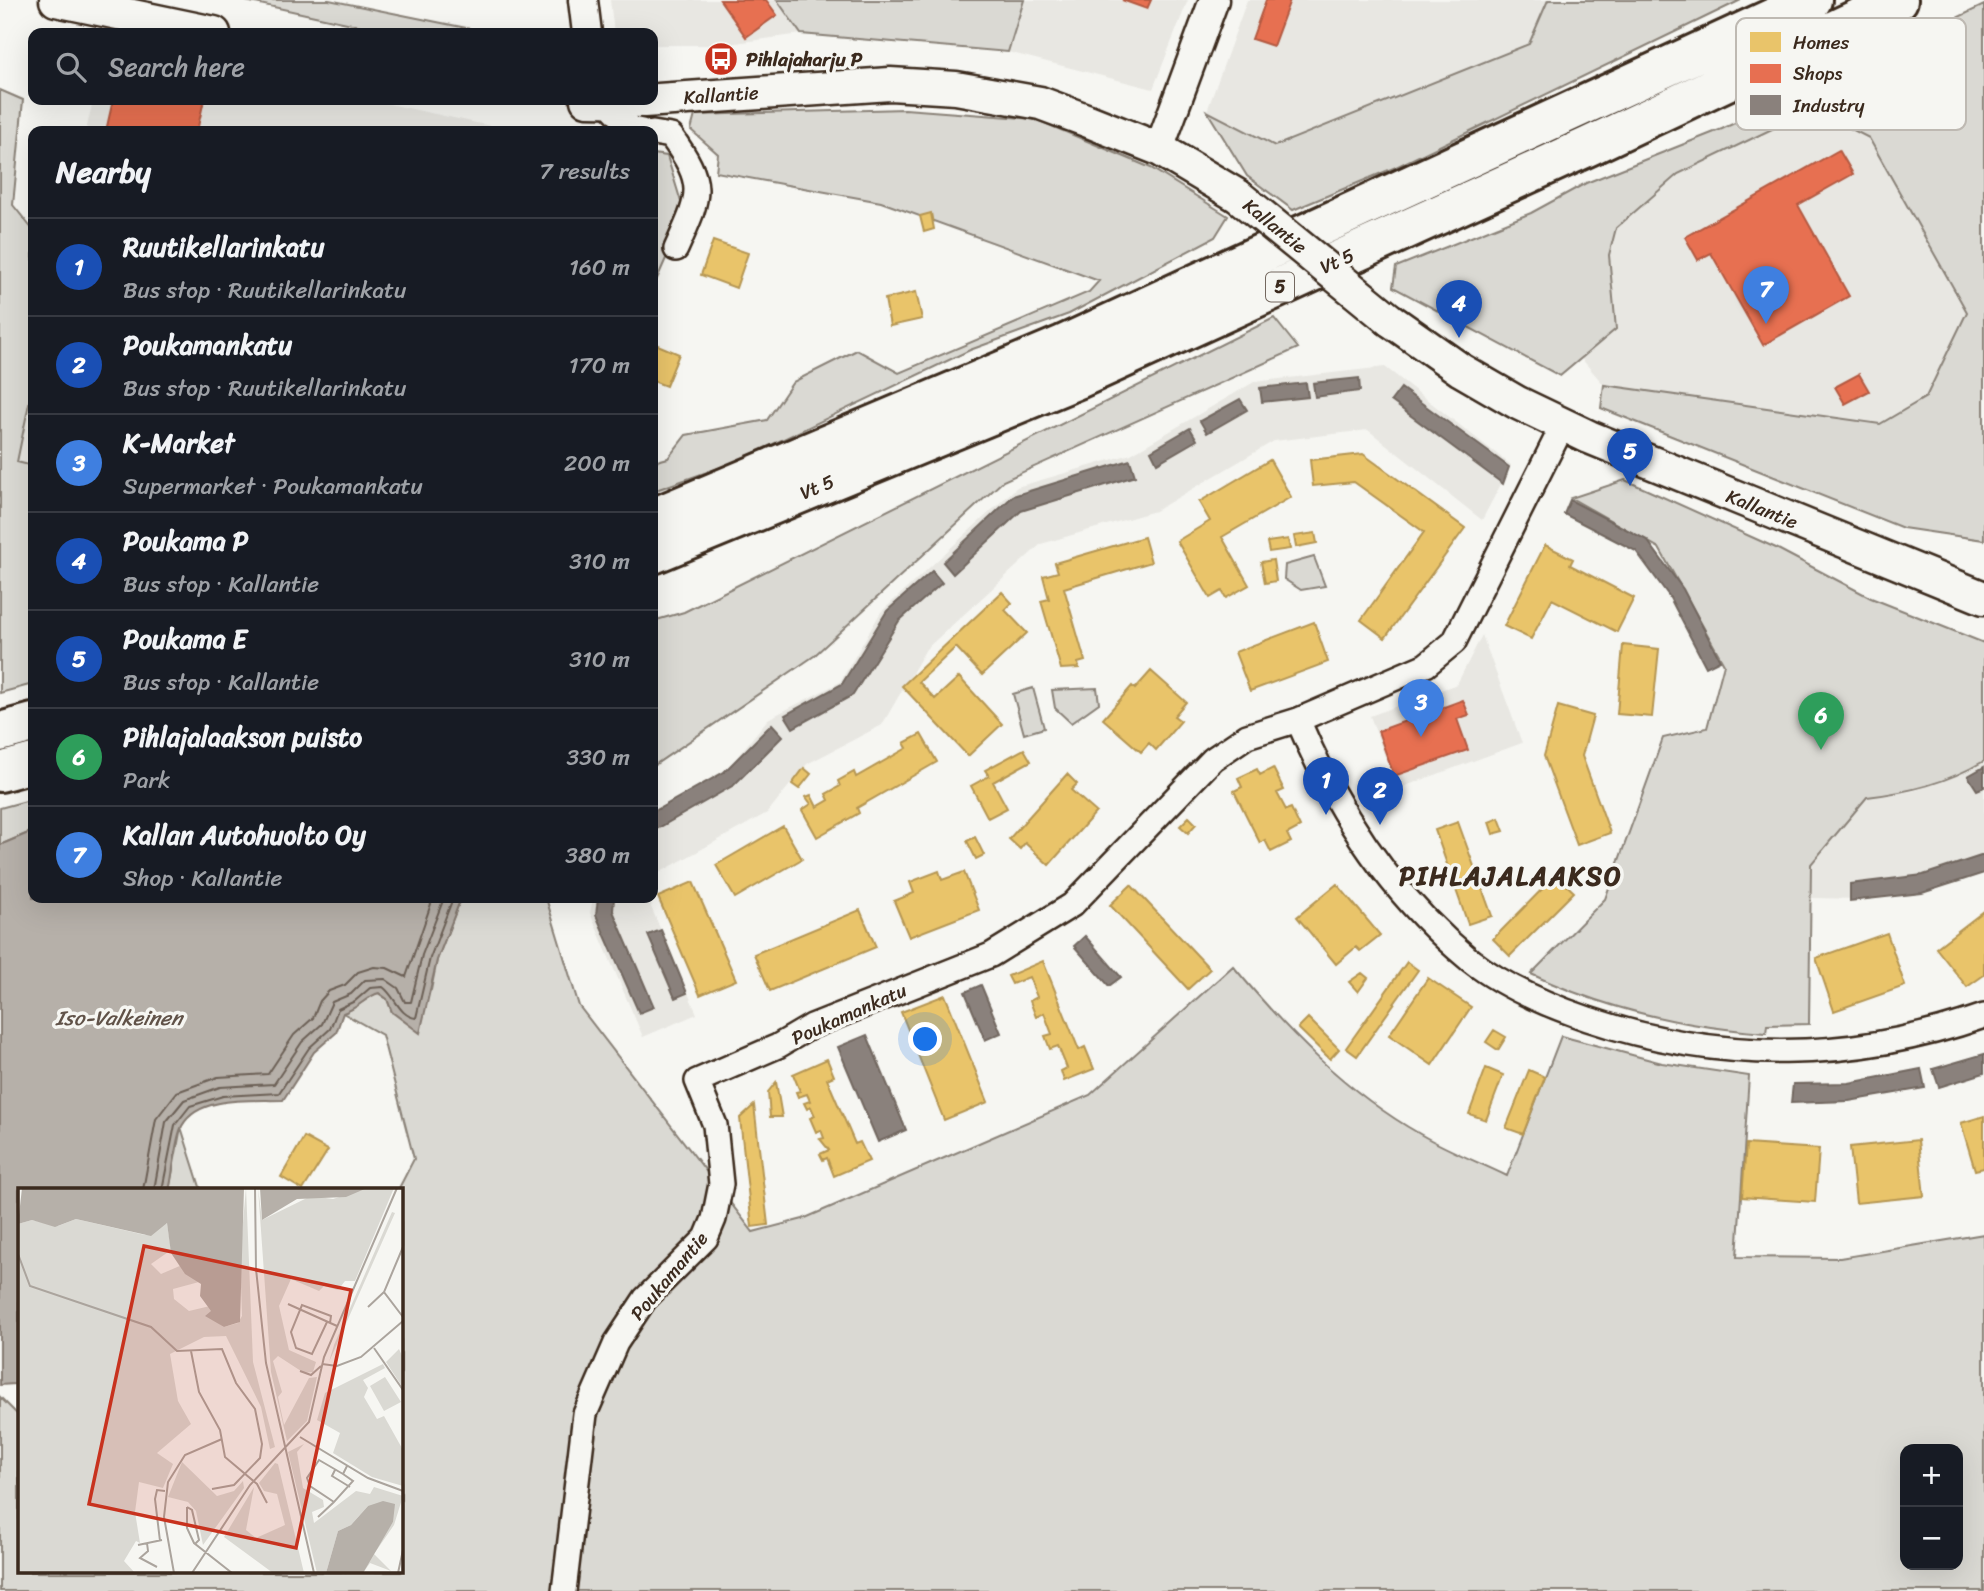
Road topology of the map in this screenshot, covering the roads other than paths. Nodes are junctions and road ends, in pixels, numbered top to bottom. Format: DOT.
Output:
graph roads {
  1 [pos="56,0"];
  2 [pos="583,0"];
  3 [pos="1214,0"];
  4 [pos="1812,0"];
  5 [pos="1898,0"];
  6 [pos="1773,18"];
  7 [pos="1860,18"];
  8 [pos="190,28"];
  9 [pos="586,28"];
  10 [pos="1736,35"];
  11 [pos="1736,77"];
  12 [pos="658,96"];
  13 [pos="599,105"];
  14 [pos="628,126"];
  15 [pos="658,134"];
  16 [pos="1159,149"];
  17 [pos="676,249"];
  18 [pos="1563,425"];
  19 [pos="658,516"];
  20 [pos="658,552"];
  21 [pos="1984,598"];
  22 [pos="1298,720"];
  23 [pos="28,724"];
  24 [pos="0,732"];
  25 [pos="28,764"];
  26 [pos="0,772"];
  27 [pos="1984,1016"];
  28 [pos="696,1081"];
  29 [pos="564,1591"];
  1 -- 8 [label="main road"];
  2 -- 9 [label="street"];
  3 -- 16 [label="street"];
  4 -- 6 [label="highway, Vt 5 / 5"];
  5 -- 7 [label="highway, Vt 5 / 5"];
  10 -- 19 [label="highway, Vt 5 / 5"];
  11 -- 20 [label="highway, Vt 5 / 5"];
  12 -- 16 [label="main road, Kallantie"];
  13 -- 14 [label="street"];
  15 -- 17 [label="street"];
  16 -- 18 [label="main road, Kallantie, bridge"];
  18 -- 21 [label="main road, Kallantie"];
  18 -- 22 [label="street, Poukamankatu"];
  22 -- 27 [label="street"];
  22 -- 28 [label="street, Poukamankatu"];
  23 -- 24 [label="highway"];
  25 -- 26 [label="highway"];
  28 -- 29 [label="street, Poukamantie"];
}
